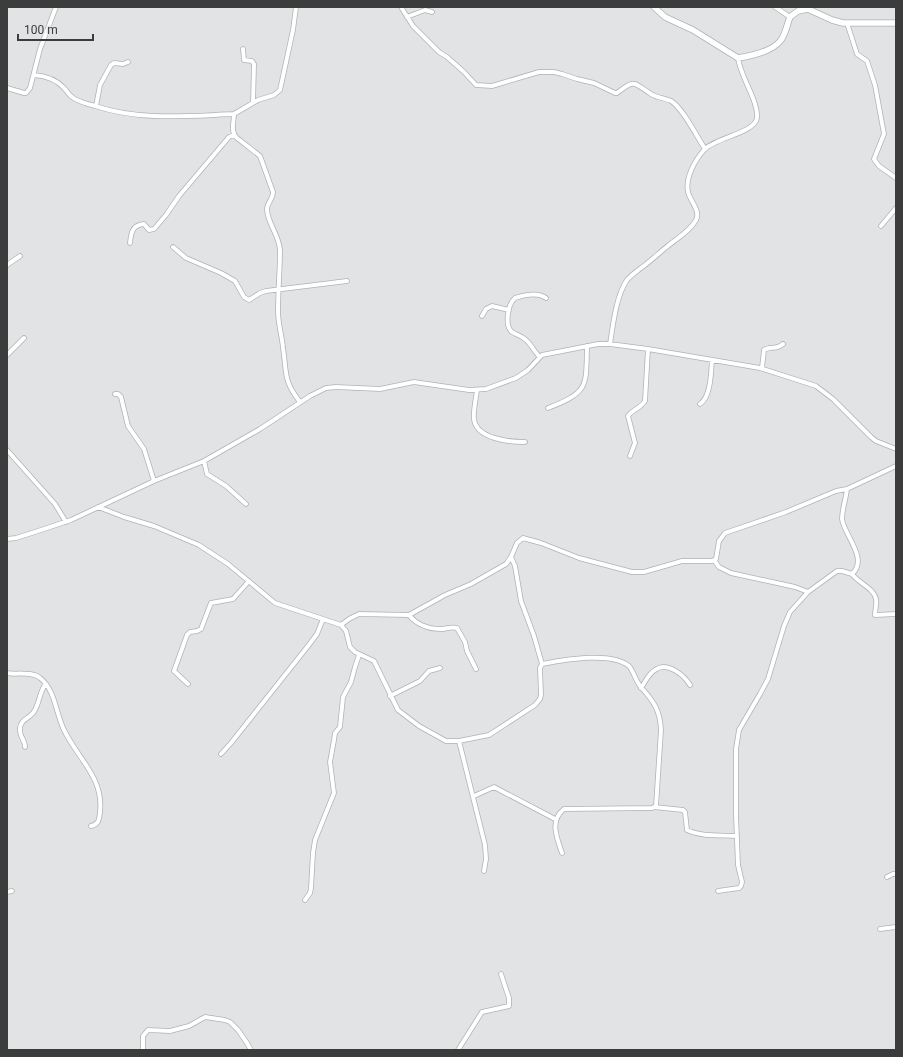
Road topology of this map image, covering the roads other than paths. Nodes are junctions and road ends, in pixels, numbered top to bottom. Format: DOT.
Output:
graph roads {
  1 [pos="56,7"];
  2 [pos="296,7"];
  3 [pos="401,7"];
  4 [pos="654,7"];
  5 [pos="775,7"];
  6 [pos="432,12"];
  7 [pos="407,17"];
  8 [pos="790,17"];
  9 [pos="847,23"];
  10 [pos="896,24"];
  11 [pos="243,49"];
  12 [pos="738,58"];
  13 [pos="128,62"];
  14 [pos="34,75"];
  15 [pos="7,88"];
  16 [pos="253,103"];
  17 [pos="96,106"];
  18 [pos="234,114"];
  19 [pos="234,135"];
  20 [pos="705,149"];
  21 [pos="896,178"];
  22 [pos="896,208"];
  23 [pos="881,226"];
  24 [pos="130,243"];
  25 [pos="172,247"];
  26 [pos="20,256"];
  27 [pos="7,265"];
  28 [pos="347,281"];
  29 [pos="279,289"];
  30 [pos="546,298"];
  31 [pos="509,310"];
  32 [pos="482,316"];
  33 [pos="24,338"];
  34 [pos="610,344"];
  35 [pos="783,344"];
  36 [pos="587,346"];
  37 [pos="648,349"];
  38 [pos="7,354"];
  39 [pos="540,357"];
  40 [pos="712,360"];
  41 [pos="762,368"];
  42 [pos="477,390"];
  43 [pos="115,394"];
  44 [pos="300,402"];
  45 [pos="700,404"];
  46 [pos="548,408"];
  47 [pos="525,442"];
  48 [pos="896,448"];
  49 [pos="7,450"];
  50 [pos="630,456"];
  51 [pos="204,461"];
  52 [pos="896,466"];
  53 [pos="154,480"];
  54 [pos="847,489"];
  55 [pos="246,504"];
  56 [pos="98,507"];
  57 [pos="66,522"];
  58 [pos="7,539"];
  59 [pos="512,557"];
  60 [pos="714,560"];
  61 [pos="852,574"];
  62 [pos="249,581"];
  63 [pos="808,592"];
  64 [pos="896,614"];
  65 [pos="409,615"];
  66 [pos="323,619"];
  67 [pos="341,625"];
  68 [pos="359,655"];
  69 [pos="542,664"];
  70 [pos="440,668"];
  71 [pos="476,669"];
  72 [pos="7,673"];
  73 [pos="46,684"];
  74 [pos="188,684"];
  75 [pos="690,685"];
  76 [pos="641,688"];
  77 [pos="390,696"];
  78 [pos="459,741"];
  79 [pos="26,747"];
  80 [pos="221,754"];
  81 [pos="474,796"];
  82 [pos="654,807"];
  83 [pos="555,819"];
  84 [pos="91,826"];
  85 [pos="736,836"];
  86 [pos="562,853"];
  87 [pos="484,871"];
  88 [pos="896,874"];
  89 [pos="887,877"];
  90 [pos="718,891"];
  91 [pos="305,900"];
  92 [pos="896,928"];
  93 [pos="880,929"];
  94 [pos="502,974"];
  95 [pos="143,1050"];
  96 [pos="251,1050"];
  97 [pos="458,1050"];
  1 -- 14 [label="street"];
  2 -- 16 [label="street"];
  3 -- 7 [label="street"];
  4 -- 12 [label="street"];
  5 -- 8 [label="street"];
  6 -- 7 [label="street"];
  7 -- 20 [label="street"];
  8 -- 9 [label="street"];
  8 -- 12 [label="street"];
  9 -- 10 [label="street"];
  9 -- 21 [label="street"];
  11 -- 16 [label="street"];
  12 -- 20 [label="street"];
  13 -- 17 [label="street"];
  14 -- 15 [label="street"];
  14 -- 17 [label="street"];
  16 -- 18 [label="street"];
  17 -- 18 [label="street"];
  18 -- 19 [label="street"];
  19 -- 24 [label="street"];
  19 -- 29 [label="street"];
  20 -- 34 [label="street"];
  22 -- 23 [label="street"];
  25 -- 29 [label="street"];
  26 -- 27 [label="street"];
  28 -- 29 [label="street"];
  29 -- 44 [label="street"];
  30 -- 31 [label="street"];
  31 -- 32 [label="street"];
  31 -- 39 [label="street"];
  33 -- 38 [label="street"];
  34 -- 36 [label="street"];
  34 -- 37 [label="street"];
  35 -- 41 [label="street"];
  36 -- 39 [label="street"];
  36 -- 46 [label="street"];
  37 -- 40 [label="street"];
  37 -- 50 [label="street"];
  39 -- 42 [label="street"];
  40 -- 41 [label="street"];
  40 -- 45 [label="street"];
  41 -- 48 [label="street"];
  42 -- 44 [label="street"];
  42 -- 47 [label="street"];
  43 -- 53 [label="street"];
  44 -- 51 [label="street"];
  49 -- 57 [label="street"];
  51 -- 53 [label="street"];
  51 -- 55 [label="street"];
  52 -- 54 [label="street"];
  53 -- 56 [label="street"];
  54 -- 60 [label="street"];
  54 -- 61 [label="street"];
  56 -- 57 [label="street"];
  56 -- 62 [label="street"];
  57 -- 58 [label="street"];
  59 -- 60 [label="street"];
  59 -- 65 [label="street"];
  59 -- 69 [label="street"];
  60 -- 63 [label="street"];
  61 -- 63 [label="street"];
  61 -- 64 [label="street"];
  62 -- 66 [label="street"];
  62 -- 74 [label="street"];
  63 -- 85 [label="street"];
  65 -- 67 [label="street"];
  65 -- 71 [label="street"];
  66 -- 67 [label="street"];
  66 -- 80 [label="street"];
  67 -- 68 [label="street"];
  68 -- 77 [label="street"];
  68 -- 91 [label="street"];
  69 -- 76 [label="street"];
  69 -- 78 [label="street"];
  70 -- 77 [label="street"];
  72 -- 73 [label="street"];
  73 -- 79 [label="street"];
  73 -- 84 [label="street"];
  75 -- 76 [label="street"];
  76 -- 82 [label="street"];
  77 -- 78 [label="street"];
  78 -- 81 [label="street"];
  81 -- 83 [label="street"];
  81 -- 87 [label="street"];
  82 -- 83 [label="street"];
  82 -- 85 [label="street"];
  83 -- 86 [label="street"];
  85 -- 90 [label="street"];
  88 -- 89 [label="street"];
  92 -- 93 [label="street"];
  94 -- 97 [label="street"];
  95 -- 96 [label="street"];
}
